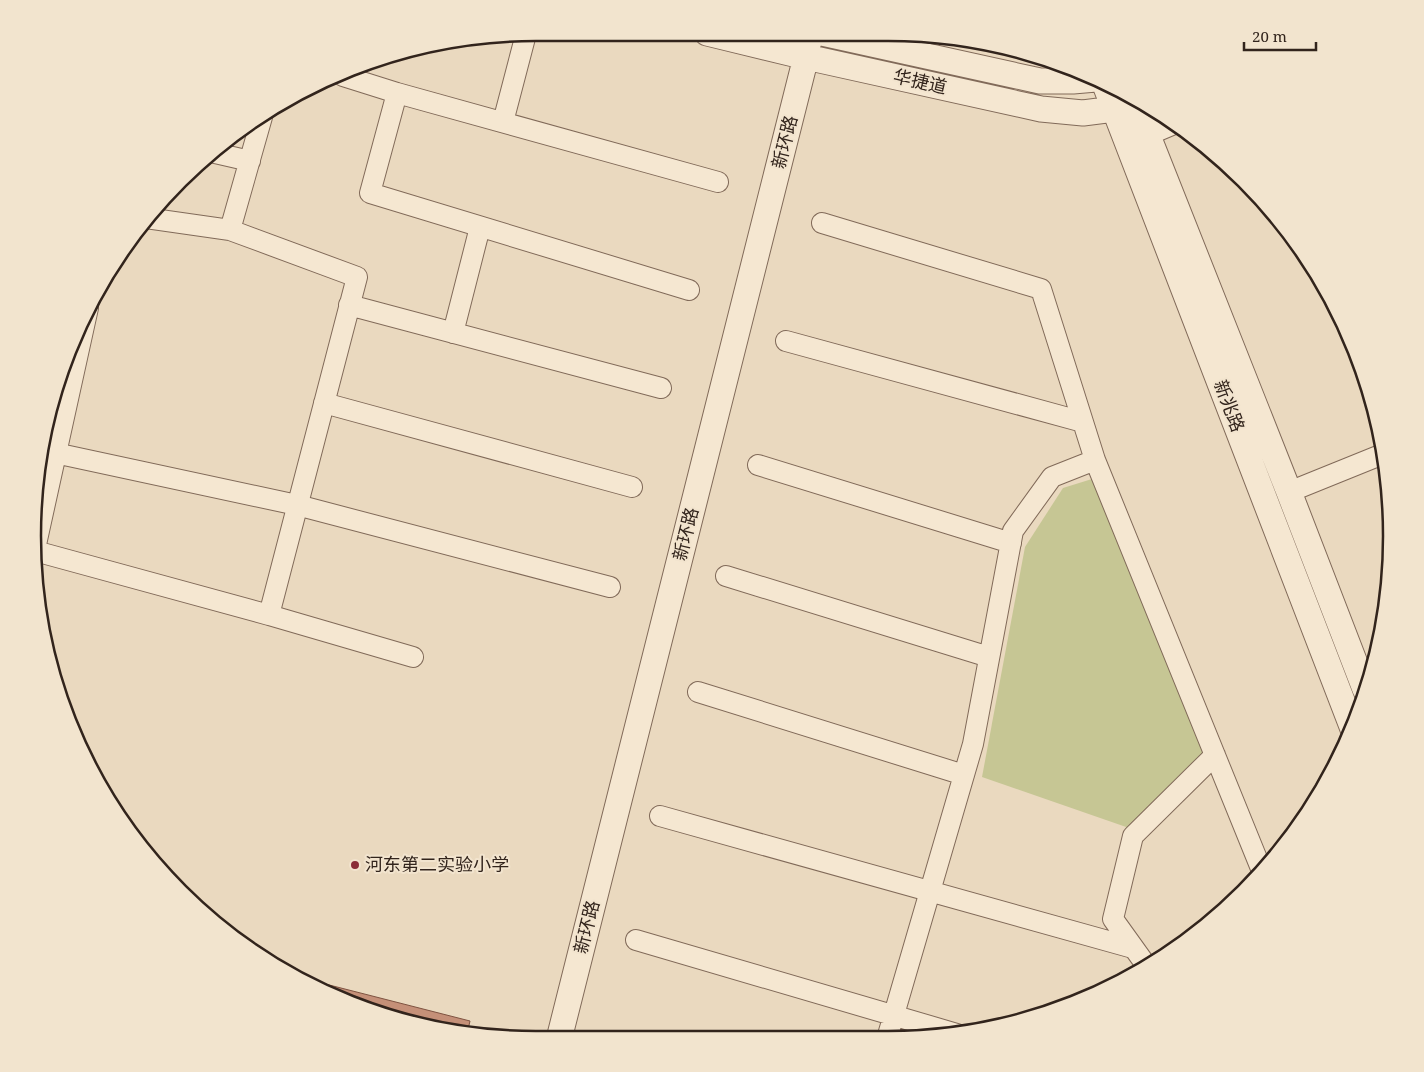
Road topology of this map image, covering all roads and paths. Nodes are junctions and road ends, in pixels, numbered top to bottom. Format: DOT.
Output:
graph roads {
  1 [pos="524,41"];
  2 [pos="774,41"];
  3 [pos="858,41"];
  4 [pos="808,45"];
  5 [pos="350,78"];
  6 [pos="1080,80"];
  7 [pos="397,92"];
  8 [pos="1128,104"];
  9 [pos="503,122"];
  10 [pos="260,126"];
  11 [pos="1166,127"];
  12 [pos="1148,135"];
  13 [pos="221,154"];
  14 [pos="250,161"];
  15 [pos="718,182"];
  16 [pos="156,219"];
  17 [pos="822,223"];
  18 [pos="480,227"];
  19 [pos="230,230"];
  20 [pos="689,290"];
  21 [pos="349,305"];
  22 [pos="453,333"];
  23 [pos="786,341"];
  24 [pos="69,375"];
  25 [pos="661,388"];
  26 [pos="324,403"];
  27 [pos="1083,422"];
  28 [pos="50,445"];
  29 [pos="48,452"];
  30 [pos="1376,457"];
  31 [pos="1095,460"];
  32 [pos="47,462"];
  33 [pos="758,465"];
  34 [pos="44,482"];
  35 [pos="632,487"];
  36 [pos="1290,492"];
  37 [pos="297,505"];
  38 [pos="1011,543"];
  39 [pos="41,552"];
  40 [pos="726,576"];
  41 [pos="610,587"];
  42 [pos="269,614"];
  43 [pos="413,657"];
  44 [pos="989,657"];
  45 [pos="1361,679"];
  46 [pos="698,692"];
  47 [pos="1348,716"];
  48 [pos="1215,755"];
  49 [pos="964,775"];
  50 [pos="660,816"];
  51 [pos="1259,863"];
  52 [pos="930,891"];
  53 [pos="636,940"];
  54 [pos="1133,948"];
  55 [pos="1142,960"];
  56 [pos="894,1016"];
  57 [pos="937,1028"];
  58 [pos="561,1031"];
  59 [pos="889,1031"];
  1 -- 9 [label="street"];
  2 -- 4 [label="street, 华捷道"];
  3 -- 6 [label="street, 华捷道"];
  4 -- 8 [label="street, 华捷道"];
  4 -- 58 [label="street, 新环路"];
  5 -- 7 [label="street"];
  7 -- 9 [label="street"];
  7 -- 18 [label="street"];
  8 -- 12 [label="street, 新兆路"];
  8 -- 47 [label="street, 新兆路"];
  9 -- 15 [label="street"];
  10 -- 14 [label="street"];
  11 -- 12 [label="street"];
  12 -- 36 [label="street, 新兆路"];
  13 -- 14 [label="street"];
  14 -- 19 [label="street"];
  16 -- 19 [label="street"];
  17 -- 27 [label="street"];
  18 -- 20 [label="street"];
  18 -- 22 [label="street"];
  19 -- 21 [label="street"];
  21 -- 22 [label="street"];
  21 -- 26 [label="street"];
  22 -- 25 [label="street"];
  23 -- 27 [label="street"];
  24 -- 28 [label="street"];
  26 -- 35 [label="street"];
  26 -- 37 [label="street"];
  27 -- 31 [label="street"];
  29 -- 37 [label="street"];
  30 -- 36 [label="street"];
  31 -- 38 [label="street"];
  31 -- 48 [label="street"];
  32 -- 34 [label="street"];
  33 -- 38 [label="street"];
  36 -- 45 [label="street, 新兆路"];
  37 -- 41 [label="street"];
  37 -- 42 [label="street"];
  38 -- 44 [label="street"];
  39 -- 42 [label="street"];
  40 -- 44 [label="street"];
  42 -- 43 [label="street"];
  44 -- 49 [label="street"];
  46 -- 49 [label="street"];
  48 -- 51 [label="street"];
  48 -- 54 [label="street"];
  49 -- 52 [label="street"];
  50 -- 52 [label="street"];
  52 -- 54 [label="street"];
  52 -- 56 [label="street"];
  53 -- 56 [label="street"];
  54 -- 55 [label="street"];
  56 -- 57 [label="street"];
  56 -- 59 [label="street"];
}
